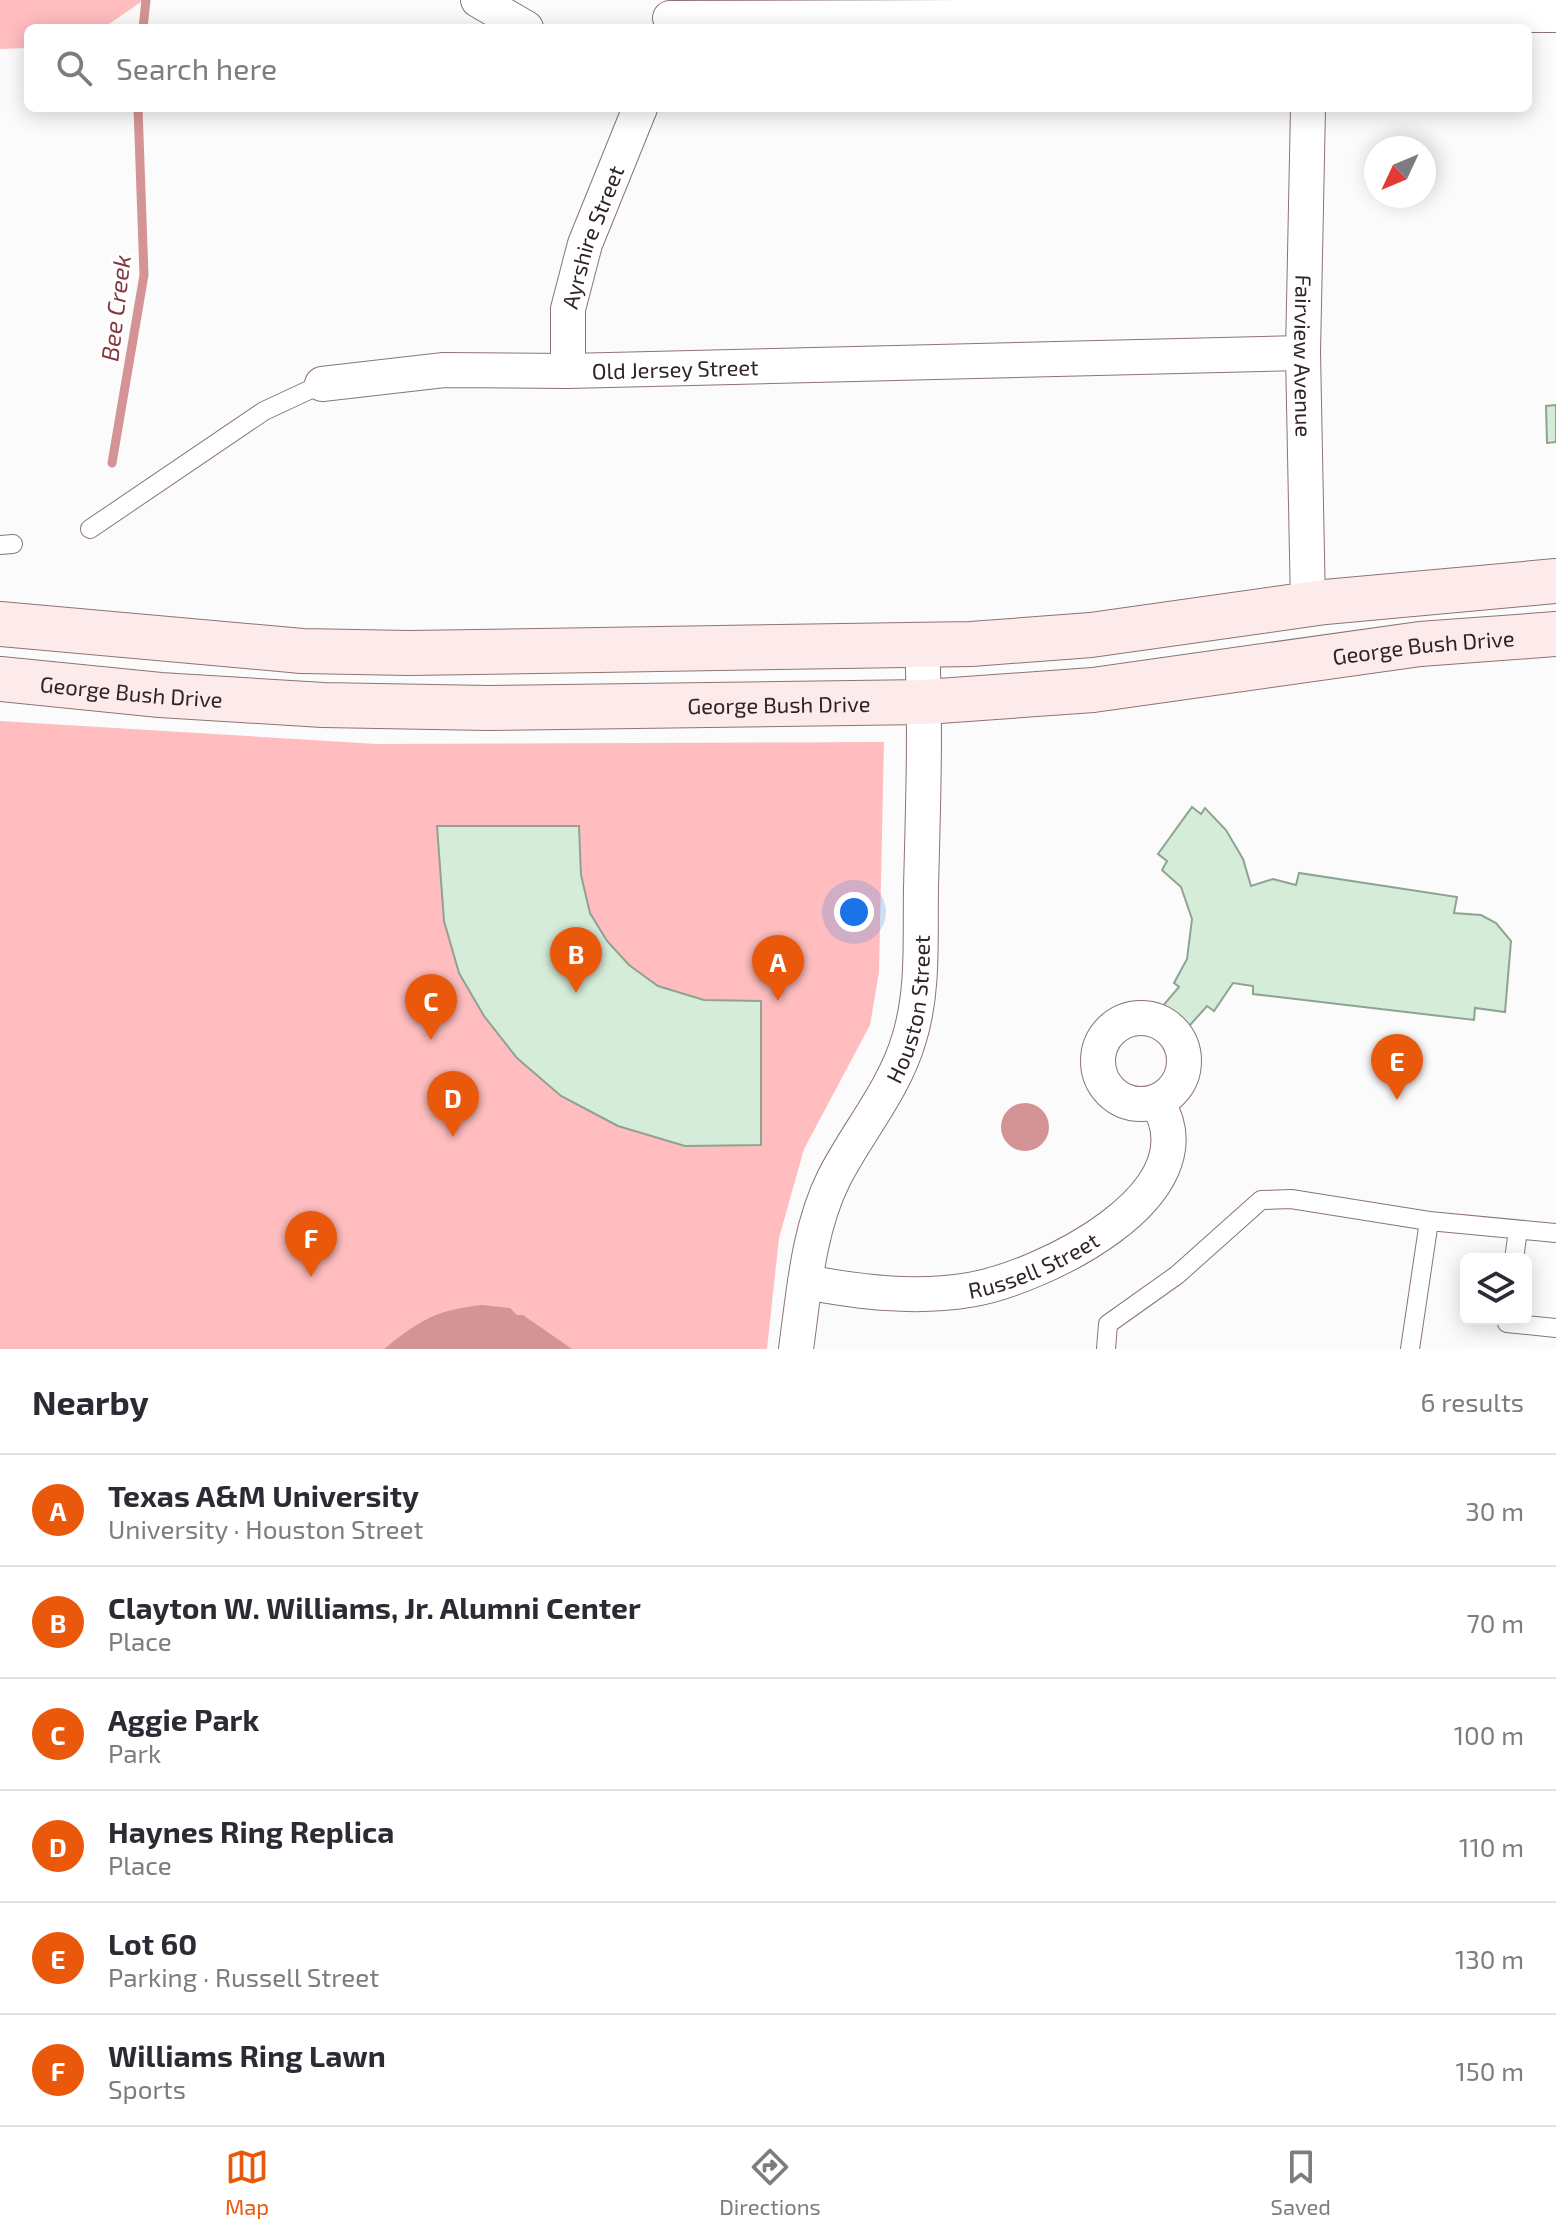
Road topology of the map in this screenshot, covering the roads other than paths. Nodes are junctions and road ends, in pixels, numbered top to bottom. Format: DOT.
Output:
graph roads {
  1 [pos="478,0"];
  2 [pos="891,8"];
  3 [pos="669,15"];
  4 [pos="1310,15"];
  5 [pos="1556,15"];
  6 [pos="519,24"];
  7 [pos="638,112"];
  8 [pos="1308,112"];
  9 [pos="1303,353"];
  10 [pos="568,371"];
  11 [pos="322,384"];
  12 [pos="90,529"];
  13 [pos="1556,581"];
  14 [pos="1308,605"];
  15 [pos="1556,607"];
  16 [pos="0,624"];
  17 [pos="1556,634"];
  18 [pos="1420,644"];
  19 [pos="922,645"];
  20 [pos="0,679"];
  21 [pos="925,702"];
  22 [pos="1157,1102"];
  23 [pos="1429,1221"];
  24 [pos="1518,1230"];
  25 [pos="1556,1233"];
  26 [pos="1515,1253"];
  27 [pos="805,1282"];
  28 [pos="1527,1325"];
  29 [pos="1556,1328"];
  30 [pos="796,1349"];
  31 [pos="1106,1349"];
  32 [pos="1410,1349"];
  1 -- 6 [label="street"];
  2 -- 3 [label="street"];
  2 -- 4 [label="street"];
  4 -- 5 [label="street"];
  7 -- 10 [label="street, Ayrshire Street"];
  8 -- 9 [label="street, Fairview Avenue"];
  9 -- 10 [label="street, Old Jersey Street"];
  9 -- 14 [label="street, Fairview Avenue"];
  10 -- 11 [label="street, Old Jersey Street"];
  11 -- 12 [label="lane, Old Jersey Street"];
  13 -- 14 [label="main road"];
  14 -- 19 [label="main road"];
  15 -- 18 [label="main road"];
  16 -- 19 [label="main road"];
  17 -- 18 [label="main road, George Bush Drive"];
  18 -- 21 [label="main road, George Bush Drive"];
  19 -- 21 [label="street, Houston Street"];
  20 -- 21 [label="main road, George Bush Drive"];
  21 -- 27 [label="street, Houston Street"];
  22 -- 27 [label="street, Russell Street"];
  23 -- 24 [label="lane"];
  23 -- 31 [label="lane"];
  23 -- 32 [label="lane"];
  24 -- 25 [label="lane"];
  24 -- 26 [label="lane"];
  27 -- 30 [label="street, Houston Street"];
  28 -- 29 [label="lane"];
}
